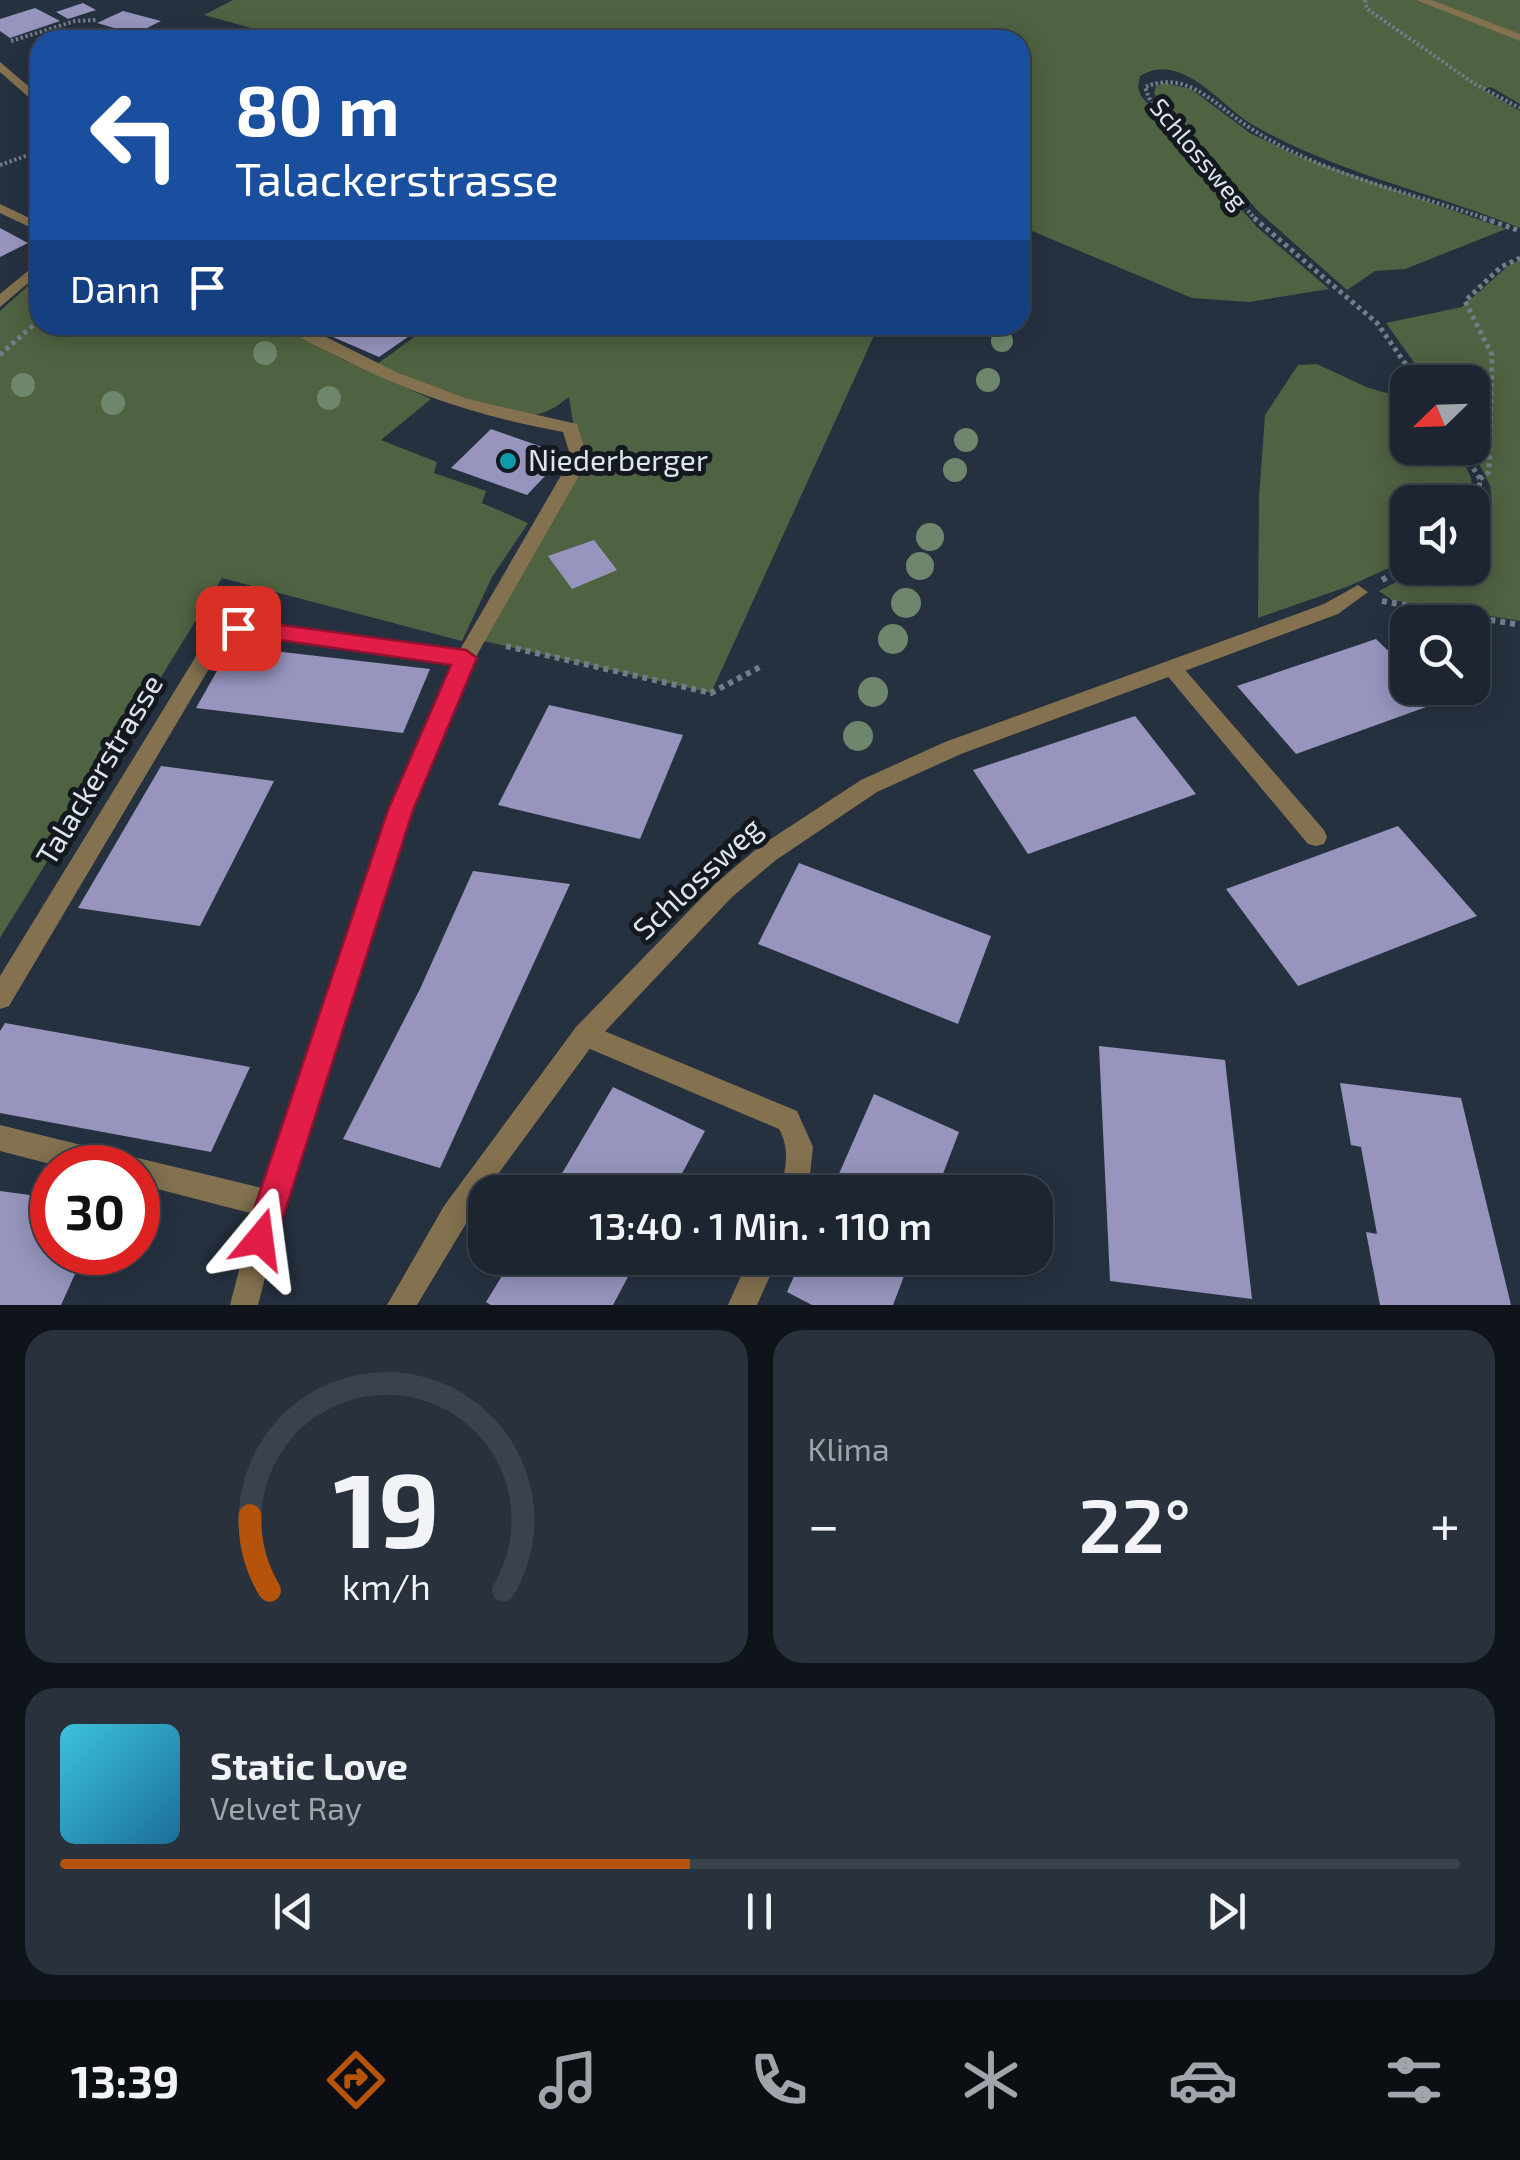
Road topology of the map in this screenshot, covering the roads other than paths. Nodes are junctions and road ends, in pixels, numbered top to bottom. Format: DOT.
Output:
graph roads {
  1 [pos="1422,0"];
  2 [pos="1520,38"];
  3 [pos="0,66"];
  4 [pos="30,94"];
  5 [pos="0,208"];
  6 [pos="30,223"];
  7 [pos="30,275"];
  8 [pos="0,302"];
  9 [pos="312,335"];
  10 [pos="1358,592"];
  11 [pos="470,649"];
  12 [pos="1172,668"];
  13 [pos="1316,837"];
  14 [pos="0,998"];
  15 [pos="584,1036"];
  16 [pos="0,1138"];
  17 [pos="30,1145"];
  18 [pos="797,1175"];
  19 [pos="160,1176"];
  20 [pos="270,1204"];
  21 [pos="756,1275"];
  22 [pos="244,1305"];
  23 [pos="400,1305"];
  24 [pos="742,1305"];
  1 -- 2 [label="street"];
  3 -- 4 [label="street"];
  5 -- 6 [label="street"];
  7 -- 8 [label="street"];
  9 -- 11 [label="street"];
  10 -- 12 [label="street, Schlossweg"];
  11 -- 14 [label="street, Talackerstrasse"];
  11 -- 20 [label="street"];
  12 -- 13 [label="street"];
  12 -- 15 [label="street, Schlossweg"];
  15 -- 18 [label="street"];
  15 -- 23 [label="street, Schlossweg"];
  16 -- 17 [label="street"];
  19 -- 20 [label="street"];
  20 -- 22 [label="street"];
  21 -- 24 [label="street"];
}
